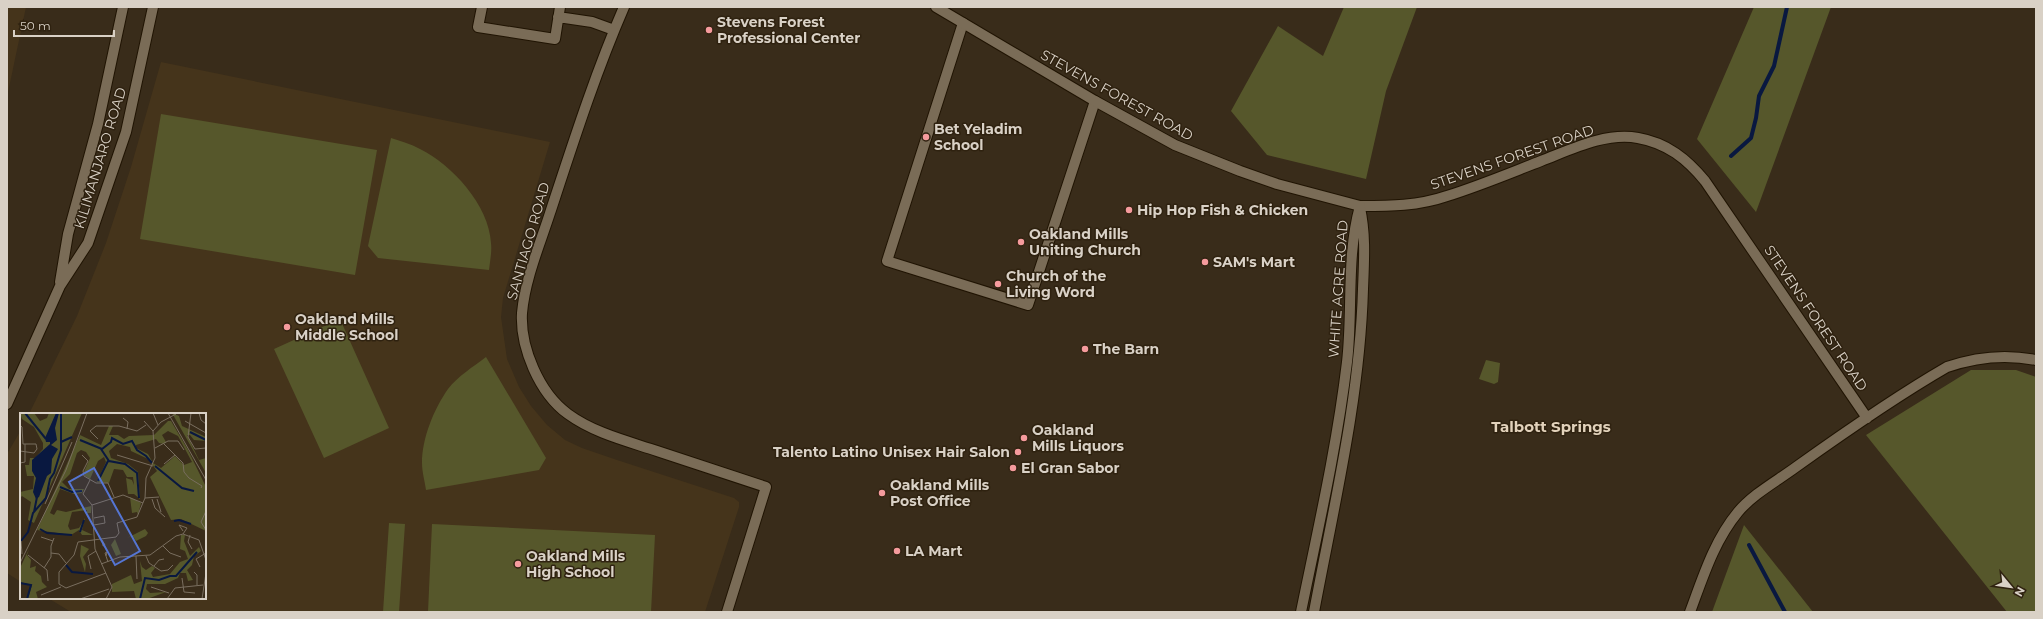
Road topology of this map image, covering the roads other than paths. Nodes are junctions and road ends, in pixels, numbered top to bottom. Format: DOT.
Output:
graph roads {
  1 [pos="123,7"];
  2 [pos="153,7"];
  3 [pos="482,7"];
  4 [pos="624,7"];
  5 [pos="936,7"];
  6 [pos="559,12"];
  7 [pos="963,23"];
  8 [pos="614,30"];
  9 [pos="1095,101"];
  10 [pos="1360,206"];
  11 [pos="60,286"];
  12 [pos="2036,360"];
  13 [pos="7,404"];
  14 [pos="1867,418"];
  15 [pos="727,612"];
  16 [pos="1301,612"];
  17 [pos="1314,612"];
  18 [pos="1690,612"];
  1 -- 11 [label="street, KILIMANJARO ROAD"];
  2 -- 11 [label="street, KILIMANJARO ROAD"];
  3 -- 6 [label="street"];
  4 -- 8 [label="street, SANTIAGO ROAD"];
  5 -- 7 [label="street, STEVENS FOREST ROAD"];
  6 -- 8 [label="street"];
  7 -- 9 [label="street, STEVENS FOREST ROAD"];
  7 -- 9 [label="street"];
  8 -- 15 [label="street, SANTIAGO ROAD"];
  9 -- 10 [label="street, STEVENS FOREST ROAD"];
  10 -- 14 [label="street, STEVENS FOREST ROAD"];
  10 -- 16 [label="street, WHITE ACRE ROAD"];
  10 -- 17 [label="street, WHITE ACRE ROAD"];
  11 -- 13 [label="street, KILIMANJARO ROAD"];
  12 -- 14 [label="street"];
  14 -- 18 [label="street"];
}
